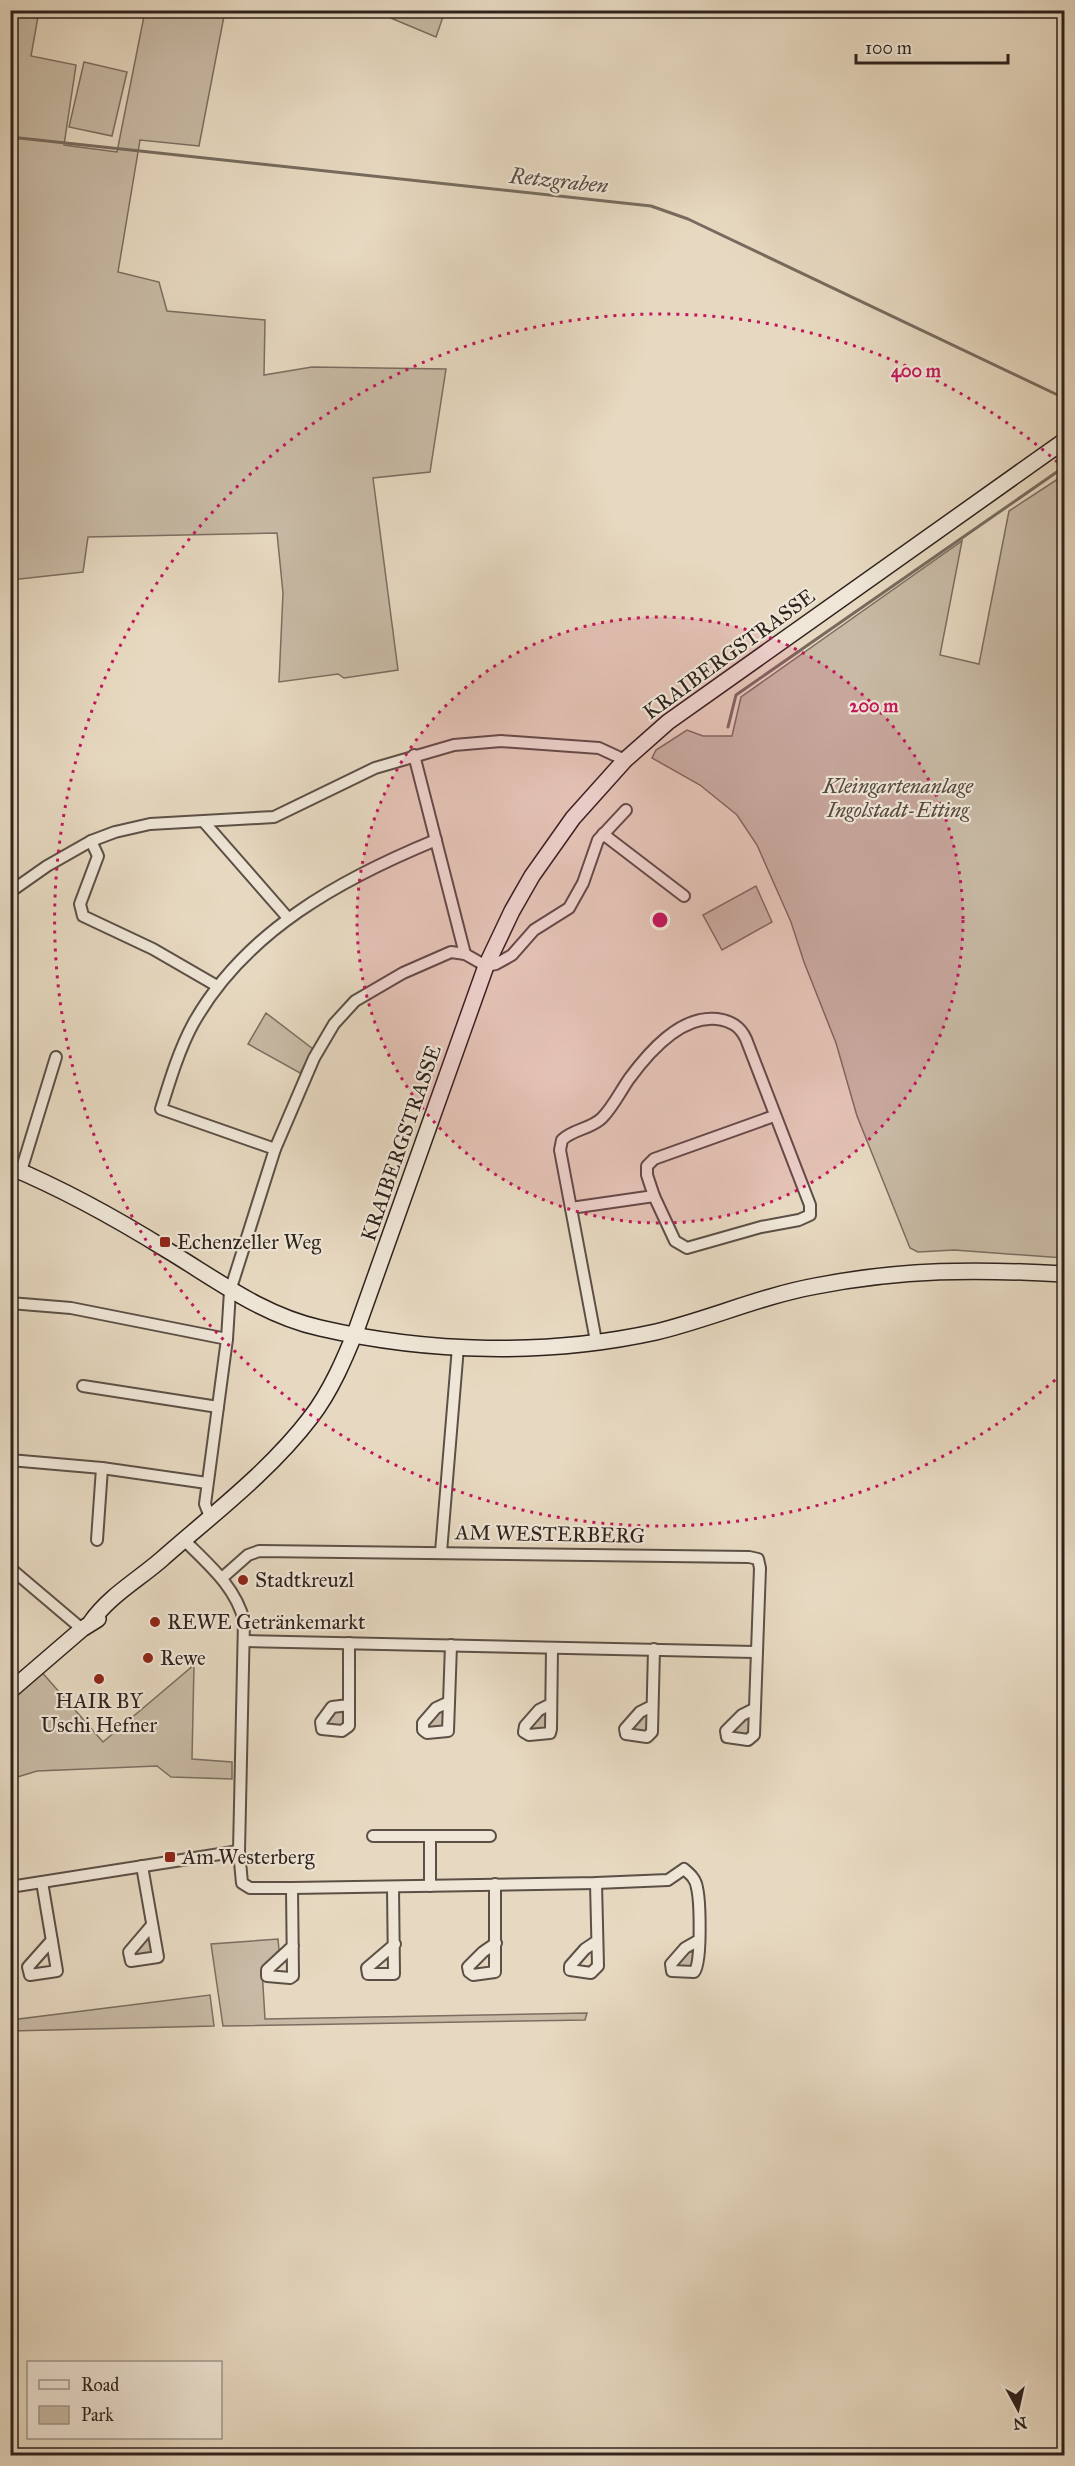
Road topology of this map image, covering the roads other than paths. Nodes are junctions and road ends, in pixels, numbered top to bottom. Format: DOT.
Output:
graph roads {
  1 [pos="1065,441"];
  2 [pos="414,755"];
  3 [pos="625,760"];
  4 [pos="626,810"];
  5 [pos="204,822"];
  6 [pos="603,834"];
  7 [pos="436,840"];
  8 [pos="91,841"];
  9 [pos="10,892"];
  10 [pos="684,896"];
  11 [pos="288,918"];
  12 [pos="465,954"];
  13 [pos="486,966"];
  14 [pos="218,986"];
  15 [pos="56,1057"];
  16 [pos="774,1116"];
  17 [pos="275,1149"];
  18 [pos="16,1169"];
  19 [pos="654,1196"];
  20 [pos="571,1208"];
  21 [pos="1065,1274"];
  22 [pos="230,1290"];
  23 [pos="10,1303"];
  24 [pos="355,1334"];
  25 [pos="227,1339"];
  26 [pos="596,1341"];
  27 [pos="458,1347"];
  28 [pos="83,1386"];
  29 [pos="218,1407"];
  30 [pos="10,1460"];
  31 [pos="102,1468"];
  32 [pos="207,1482"];
  33 [pos="210,1517"];
  34 [pos="97,1540"];
  35 [pos="184,1540"];
  36 [pos="441,1552"];
  37 [pos="10,1568"];
  38 [pos="222,1578"];
  39 [pos="86,1626"];
  40 [pos="245,1641"];
  41 [pos="349,1642"];
  42 [pos="451,1645"];
  43 [pos="552,1648"];
  44 [pos="654,1648"];
  45 [pos="755,1652"];
  46 [pos="10,1691"];
  47 [pos="449,1702"];
  48 [pos="551,1704"];
  49 [pos="349,1705"];
  50 [pos="652,1706"];
  51 [pos="754,1709"];
  52 [pos="373,1836"];
  53 [pos="430,1836"];
  54 [pos="490,1836"];
  55 [pos="239,1851"];
  56 [pos="142,1866"];
  57 [pos="42,1882"];
  58 [pos="596,1883"];
  59 [pos="495,1884"];
  60 [pos="430,1886"];
  61 [pos="10,1887"];
  62 [pos="393,1887"];
  63 [pos="292,1888"];
  64 [pos="153,1925"];
  65 [pos="52,1940"];
  66 [pos="699,1940"];
  67 [pos="597,1941"];
  68 [pos="496,1943"];
  69 [pos="395,1944"];
  70 [pos="293,1946"];
  1 -- 3 [label="street, KRAIBERGSTRASSE"];
  2 -- 3 [label="street"];
  2 -- 5 [label="street"];
  2 -- 7 [label="street"];
  3 -- 13 [label="street, KRAIBERGSTRASSE"];
  4 -- 6 [label="street"];
  5 -- 8 [label="street"];
  5 -- 11 [label="street"];
  6 -- 10 [label="street"];
  6 -- 13 [label="street"];
  7 -- 11 [label="street"];
  7 -- 12 [label="street"];
  8 -- 9 [label="street"];
  8 -- 14 [label="street"];
  11 -- 14 [label="street"];
  12 -- 13 [label="street"];
  12 -- 17 [label="street"];
  13 -- 24 [label="street, KRAIBERGSTRASSE"];
  14 -- 17 [label="street"];
  15 -- 18 [label="street"];
  16 -- 19 [label="street"];
  16 -- 19 [label="street"];
  16 -- 20 [label="street"];
  17 -- 22 [label="street"];
  18 -- 22 [label="street"];
  19 -- 20 [label="street"];
  20 -- 26 [label="street"];
  21 -- 26 [label="street"];
  22 -- 24 [label="street"];
  22 -- 25 [label="street"];
  23 -- 25 [label="street"];
  24 -- 27 [label="street"];
  24 -- 33 [label="street, KRAIBERGSTRASSE"];
  25 -- 29 [label="street"];
  26 -- 27 [label="street"];
  27 -- 36 [label="street"];
  28 -- 29 [label="street"];
  29 -- 32 [label="street"];
  30 -- 31 [label="street"];
  31 -- 32 [label="street"];
  31 -- 34 [label="street"];
  32 -- 33 [label="street"];
  33 -- 35 [label="street, KRAIBERGSTRASSE"];
  35 -- 38 [label="street"];
  35 -- 39 [label="street, KRAIBERGSTRASSE"];
  36 -- 38 [label="street, AM WESTERBERG"];
  36 -- 45 [label="street, AM WESTERBERG"];
  37 -- 39 [label="street"];
  38 -- 40 [label="street"];
  39 -- 46 [label="street, KRAIBERGSTRASSE"];
  40 -- 41 [label="street"];
  40 -- 55 [label="street"];
  41 -- 42 [label="street"];
  41 -- 49 [label="street"];
  42 -- 43 [label="street"];
  42 -- 47 [label="street"];
  43 -- 44 [label="street"];
  43 -- 48 [label="street"];
  44 -- 45 [label="street"];
  44 -- 50 [label="street"];
  45 -- 51 [label="street"];
  52 -- 53 [label="street"];
  53 -- 54 [label="street"];
  53 -- 60 [label="street"];
  55 -- 56 [label="street"];
  55 -- 63 [label="street"];
  56 -- 57 [label="street"];
  56 -- 64 [label="street"];
  57 -- 61 [label="street"];
  57 -- 65 [label="street"];
  58 -- 59 [label="street"];
  58 -- 66 [label="street"];
  58 -- 67 [label="street"];
  59 -- 60 [label="street"];
  59 -- 68 [label="street"];
  60 -- 62 [label="street"];
  62 -- 63 [label="street"];
  62 -- 69 [label="street"];
  63 -- 70 [label="street"];
}
